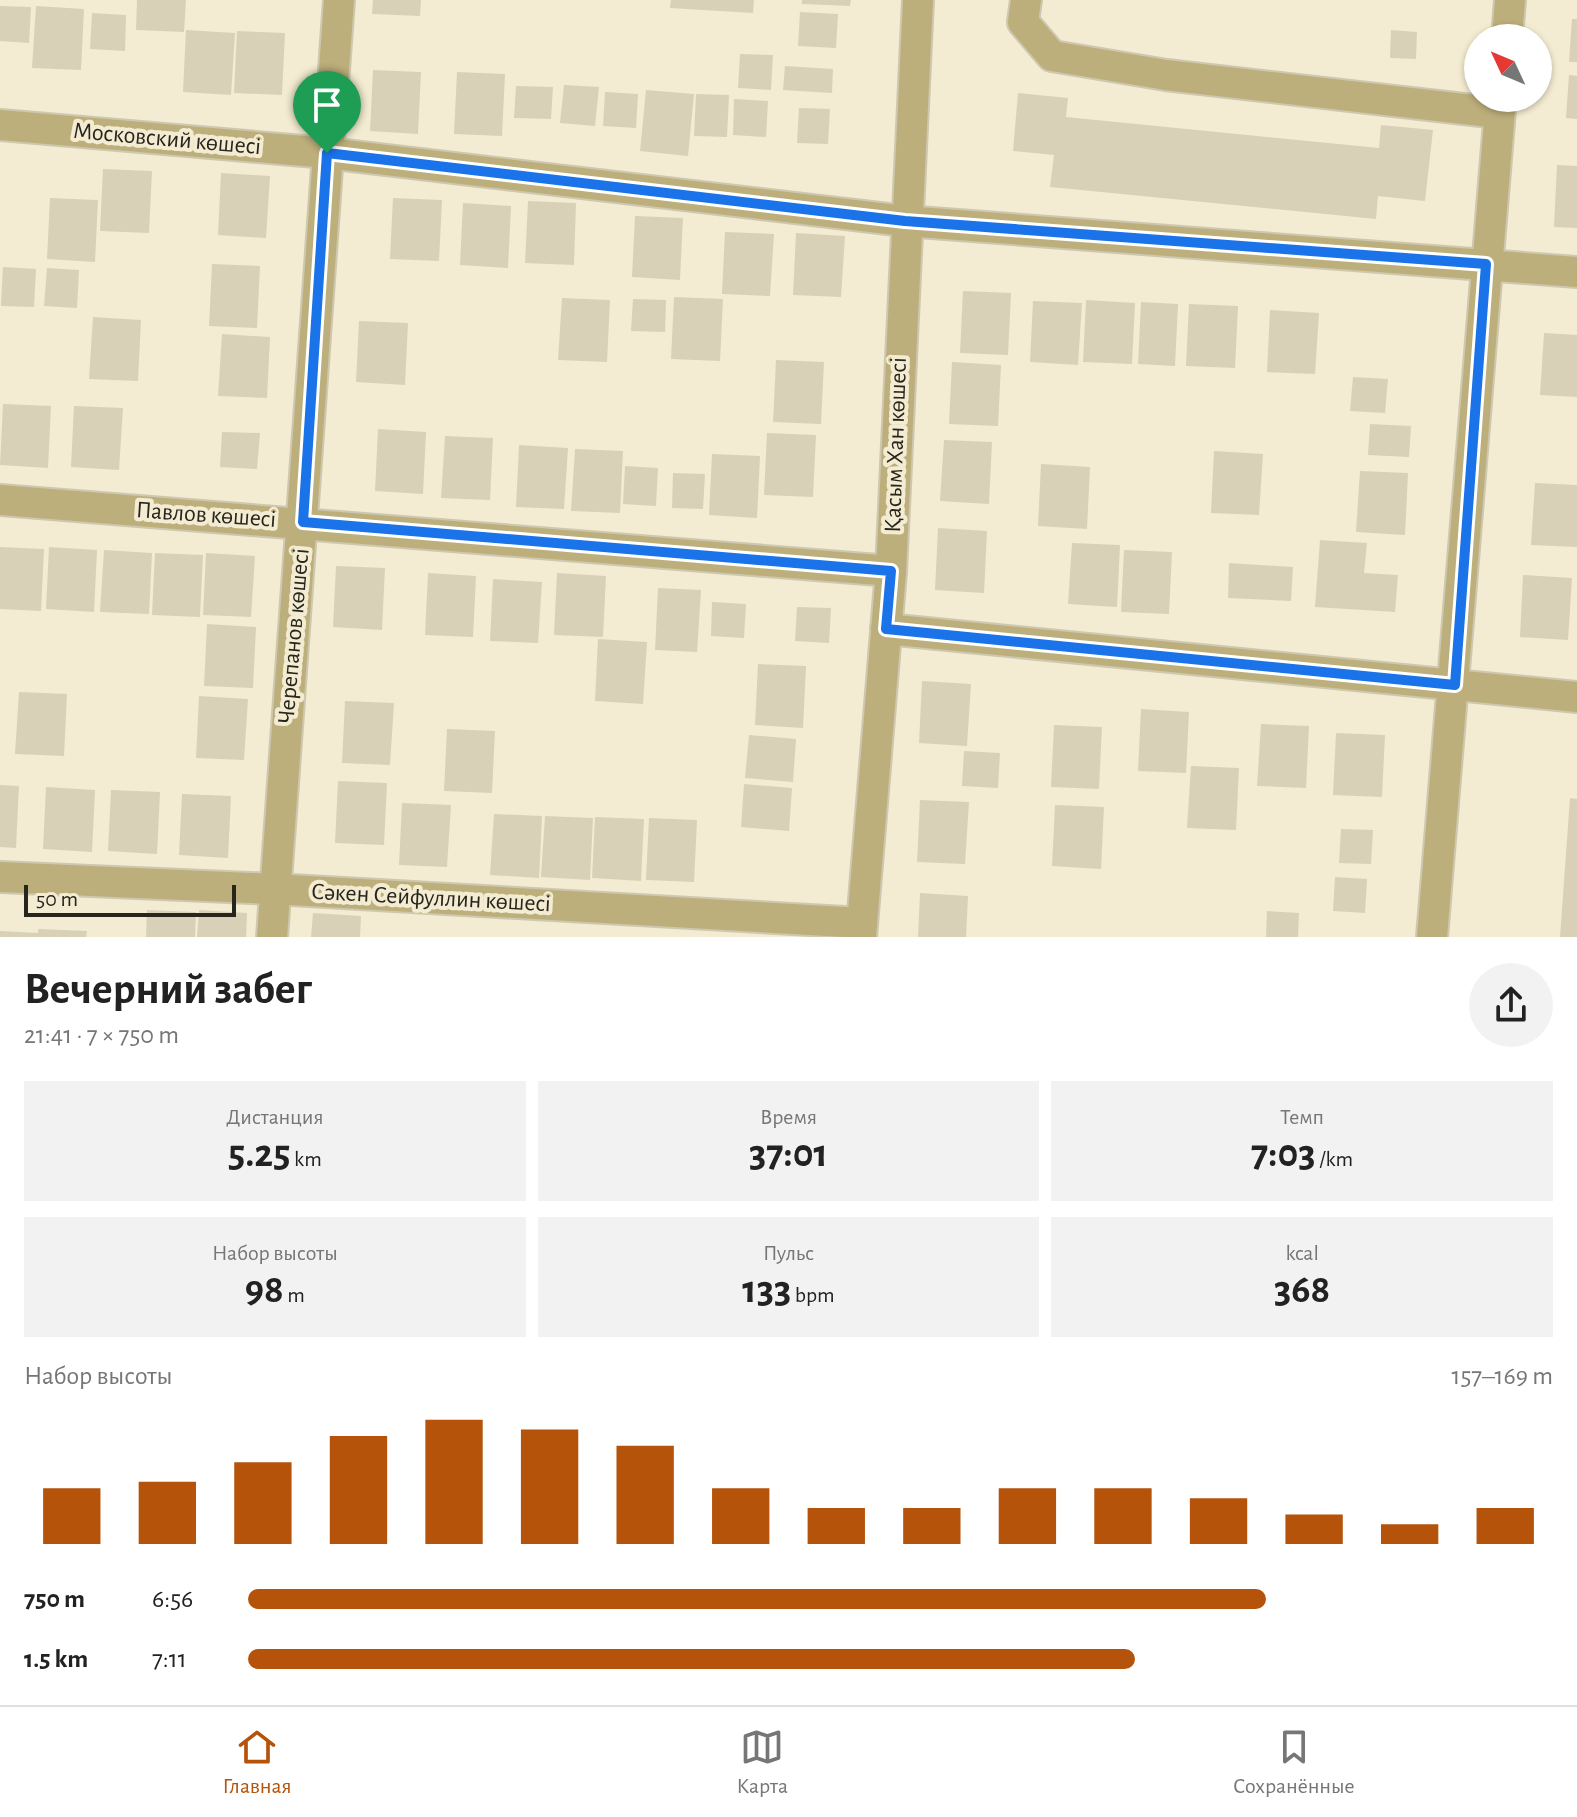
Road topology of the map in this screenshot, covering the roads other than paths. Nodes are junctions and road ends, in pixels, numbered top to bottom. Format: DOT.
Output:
graph roads {
  1 [pos="339,0"];
  2 [pos="918,0"];
  3 [pos="1026,0"];
  4 [pos="1510,0"];
  5 [pos="1508,24"];
  6 [pos="1464,102"];
  7 [pos="1499,112"];
  8 [pos="0,125"];
  9 [pos="327,153"];
  10 [pos="905,221"];
  11 [pos="1486,264"];
  12 [pos="1577,272"];
  13 [pos="0,500"];
  14 [pos="303,522"];
  15 [pos="891,571"];
  16 [pos="886,629"];
  17 [pos="1455,685"];
  18 [pos="1577,697"];
  19 [pos="0,877"];
  20 [pos="274,889"];
  21 [pos="862,930"];
  22 [pos="272,937"];
  23 [pos="1432,937"];
  1 -- 9 [label="street, Черепанов көшесі"];
  2 -- 10 [label="street, Қасым Хан көшесі"];
  3 -- 6 [label="street"];
  4 -- 5 [label="street"];
  7 -- 11 [label="street"];
  8 -- 9 [label="street, Московский көшесі"];
  9 -- 10 [label="street, Московский көшесі"];
  9 -- 14 [label="street, Черепанов көшесі"];
  10 -- 11 [label="street, Московский көшесі"];
  10 -- 15 [label="street, Қасым Хан көшесі"];
  11 -- 12 [label="street, Московский көшесі"];
  11 -- 17 [label="street"];
  13 -- 14 [label="street, Павлов көшесі"];
  14 -- 15 [label="street, Павлов көшесі"];
  14 -- 20 [label="street, Черепанов көшесі"];
  15 -- 16 [label="street, Қасым Хан көшесі"];
  16 -- 17 [label="street"];
  16 -- 21 [label="street, Қасым Хан көшесі"];
  17 -- 18 [label="street"];
  17 -- 23 [label="street"];
  19 -- 20 [label="street, Сәкен Сейфуллин көшесі"];
  20 -- 21 [label="street, Сәкен Сейфуллин көшесі"];
  20 -- 22 [label="street, Черепанов көшесі"];
}
